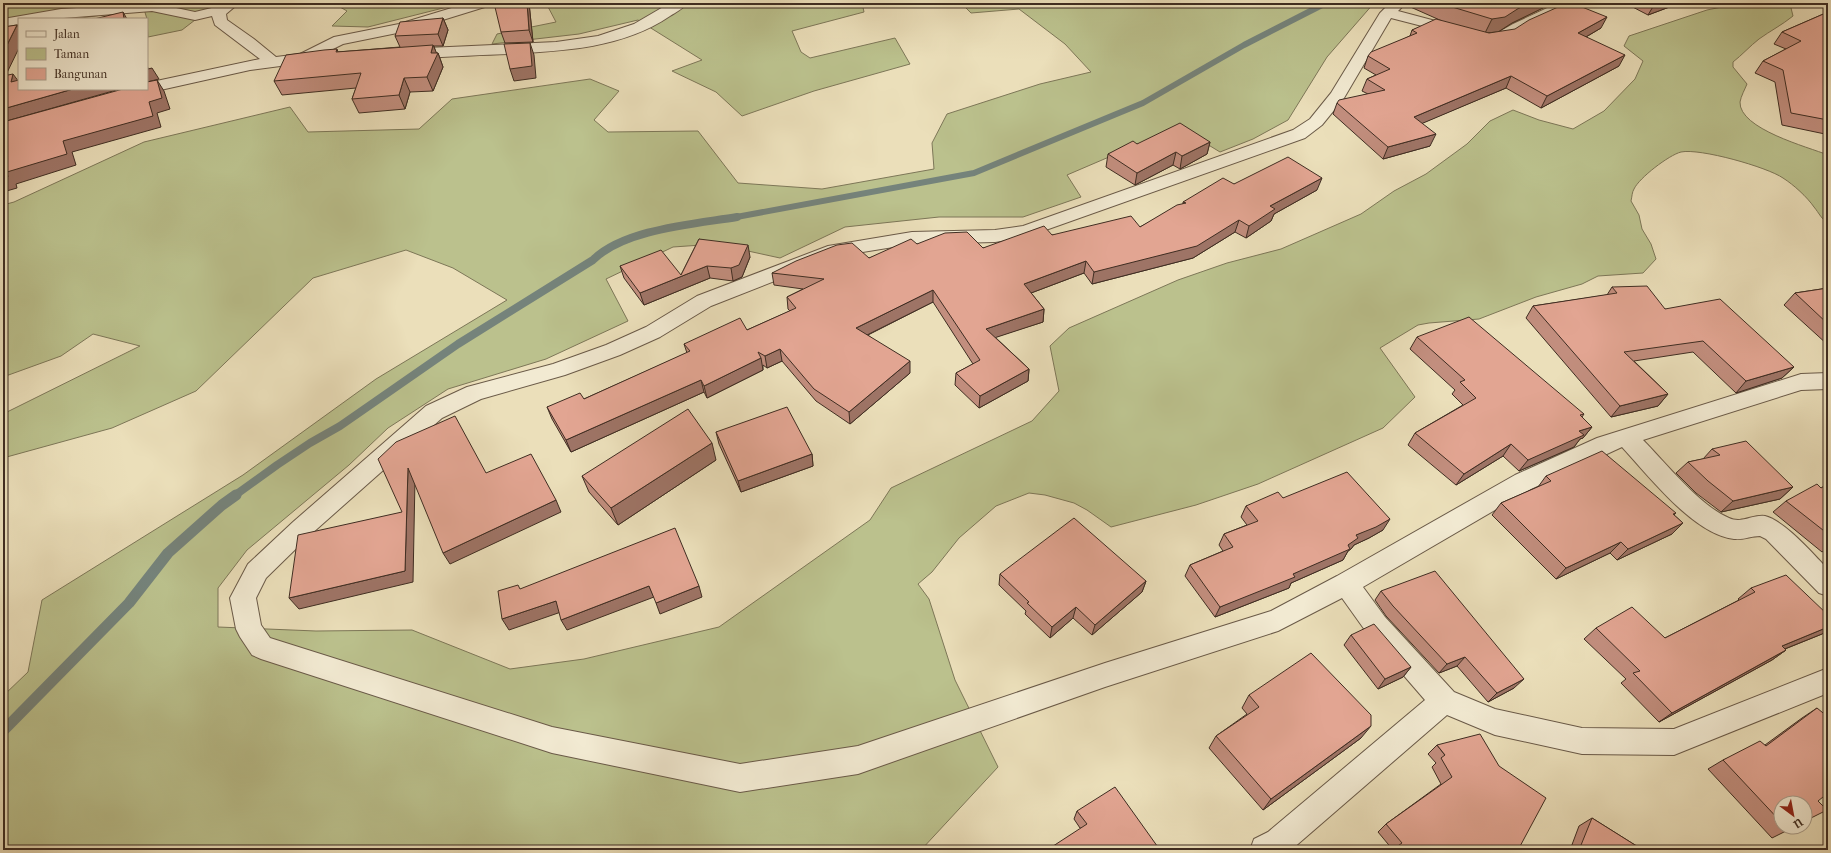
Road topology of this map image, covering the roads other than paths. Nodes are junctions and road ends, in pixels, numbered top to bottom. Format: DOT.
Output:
graph roads {
  1 [pos="483,3"];
  2 [pos="680,3"];
  3 [pos="1570,3"];
  4 [pos="228,6"];
  5 [pos="1393,8"];
  6 [pos="32,18"];
  7 [pos="18,20"];
  8 [pos="3,23"];
  9 [pos="390,55"];
  10 [pos="335,57"];
  11 [pos="303,59"];
  12 [pos="273,62"];
  13 [pos="148,87"];
  14 [pos="1828,381"];
  15 [pos="1626,437"];
  16 [pos="1346,584"];
  17 [pos="1828,585"];
  18 [pos="1828,680"];
  19 [pos="1444,701"];
  20 [pos="1265,850"];
  1 -- 11 [label="street"];
  2 -- 9 [label="street"];
  3 -- 5 [label="street"];
  4 -- 6 [label="street"];
  4 -- 12 [label="street"];
  5 -- 16 [label="street"];
  7 -- 8 [label="street"];
  10 -- 11 [label="street"];
  11 -- 12 [label="street"];
  12 -- 13 [label="street"];
  14 -- 15 [label="street"];
  15 -- 16 [label="street"];
  15 -- 17 [label="street"];
  16 -- 19 [label="street"];
  18 -- 19 [label="street"];
  19 -- 20 [label="street"];
}
